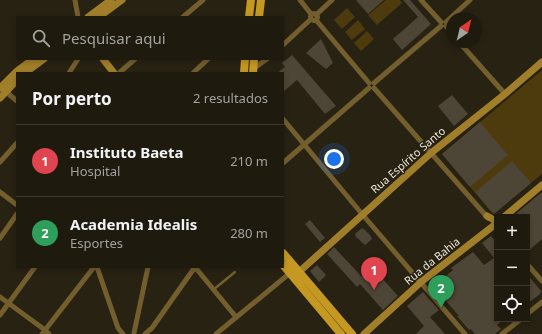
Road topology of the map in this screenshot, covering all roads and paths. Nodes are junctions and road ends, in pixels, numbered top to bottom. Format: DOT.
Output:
graph roads {
  1 [pos="75,0"];
  2 [pos="110,0"];
  3 [pos="122,0"];
  4 [pos="203,0"];
  5 [pos="251,0"];
  6 [pos="261,0"];
  7 [pos="300,0"];
  8 [pos="332,0"];
  9 [pos="421,0"];
  10 [pos="470,0"];
  11 [pos="78,16"];
  12 [pos="89,16"];
  13 [pos="100,16"];
  14 [pos="184,16"];
  15 [pos="249,16"];
  16 [pos="259,16"];
  17 [pos="314,17"];
  18 [pos="444,24"];
  19 [pos="446,26"];
  20 [pos="284,44"];
  21 [pos="464,48"];
  22 [pos="32,60"];
  23 [pos="43,60"];
  24 [pos="77,60"];
  25 [pos="104,60"];
  26 [pos="134,60"];
  27 [pos="207,60"];
  28 [pos="245,60"];
  29 [pos="254,60"];
  30 [pos="266,60"];
  31 [pos="542,62"];
  32 [pos="254,71"];
  33 [pos="16,72"];
  34 [pos="16,72"];
  35 [pos="26,72"];
  36 [pos="70,72"];
  37 [pos="113,72"];
  38 [pos="120,72"];
  39 [pos="194,72"];
  40 [pos="244,72"];
  41 [pos="9,81"];
  42 [pos="371,85"];
  43 [pos="3,90"];
  44 [pos="505,94"];
  45 [pos="0,98"];
  46 [pos="16,100"];
  47 [pos="284,120"];
  48 [pos="16,144"];
  49 [pos="304,144"];
  50 [pos="431,153"];
  51 [pos="0,162"];
  52 [pos="284,162"];
  53 [pos="542,185"];
  54 [pos="0,192"];
  55 [pos="16,204"];
  56 [pos="362,214"];
  57 [pos="508,214"];
  58 [pos="16,215"];
  59 [pos="487,216"];
  60 [pos="494,220"];
  61 [pos="494,226"];
  62 [pos="0,238"];
  63 [pos="284,254"];
  64 [pos="284,266"];
  65 [pos="530,267"];
  66 [pos="34,268"];
  67 [pos="95,268"];
  68 [pos="96,268"];
  69 [pos="148,268"];
  70 [pos="194,268"];
  71 [pos="196,268"];
  72 [pos="235,272"];
  73 [pos="299,272"];
  74 [pos="290,273"];
  75 [pos="542,281"];
  76 [pos="421,282"];
  77 [pos="213,290"];
  78 [pos="0,297"];
  79 [pos="542,302"];
  80 [pos="8,303"];
  81 [pos="530,312"];
  82 [pos="0,314"];
  83 [pos="236,317"];
  84 [pos="517,322"];
  85 [pos="45,333"];
  86 [pos="123,334"];
  87 [pos="133,334"];
  88 [pos="145,334"];
  89 [pos="216,334"];
  90 [pos="341,334"];
  91 [pos="352,334"];
  92 [pos="364,334"];
  93 [pos="465,334"];
  94 [pos="502,334"];
  1 -- 11 [label="street"];
  2 -- 12 [label="street"];
  3 -- 13 [label="street"];
  4 -- 14 [label="street"];
  5 -- 15 [label="main road"];
  6 -- 16 [label="main road"];
  7 -- 17 [label="street"];
  8 -- 17 [label="street"];
  9 -- 18 [label="street"];
  10 -- 18 [label="street"];
  17 -- 20 [label="street"];
  17 -- 42 [label="street"];
  18 -- 19 [label="street"];
  18 -- 42 [label="street"];
  21 -- 44 [label="street"];
  22 -- 33 [label="street"];
  23 -- 35 [label="street"];
  24 -- 36 [label="street"];
  25 -- 37 [label="street"];
  26 -- 38 [label="street"];
  27 -- 39 [label="street"];
  28 -- 40 [label="main road"];
  29 -- 32 [label="main road"];
  30 -- 32 [label="street"];
  31 -- 44 [label="street, Rua Espírito Santo"];
  34 -- 41 [label="street"];
  41 -- 43 [label="street"];
  42 -- 49 [label="street"];
  42 -- 50 [label="street"];
  43 -- 45 [label="street"];
  43 -- 46 [label="street"];
  44 -- 50 [label="street, Rua Espírito Santo"];
  47 -- 49 [label="street"];
  48 -- 51 [label="street"];
  49 -- 52 [label="street"];
  49 -- 56 [label="street"];
  50 -- 56 [label="street, Rua Espírito Santo"];
  50 -- 59 [label="street"];
  53 -- 57 [label="street"];
  54 -- 55 [label="street"];
  56 -- 73 [label="street, Rua Espírito Santo"];
  56 -- 76 [label="street"];
  58 -- 62 [label="street"];
  59 -- 60 [label="street"];
  61 -- 76 [label="street, Rua da Bahia"];
  63 -- 73 [label="main road"];
  64 -- 74 [label="main road"];
  65 -- 75 [label="street"];
  66 -- 80 [label="street"];
  67 -- 85 [label="street"];
  68 -- 86 [label="street"];
  69 -- 87 [label="street"];
  70 -- 88 [label="street"];
  71 -- 77 [label="street"];
  72 -- 77 [label="lane"];
  73 -- 74 [label="street"];
  73 -- 91 [label="main road"];
  74 -- 83 [label="street"];
  74 -- 90 [label="main road"];
  76 -- 92 [label="street, Rua da Bahia"];
  76 -- 93 [label="street"];
  77 -- 83 [label="street"];
  78 -- 80 [label="street"];
  79 -- 81 [label="street"];
  80 -- 82 [label="street"];
  80 -- 85 [label="street"];
  83 -- 89 [label="street"];
  84 -- 94 [label="street"];
}
